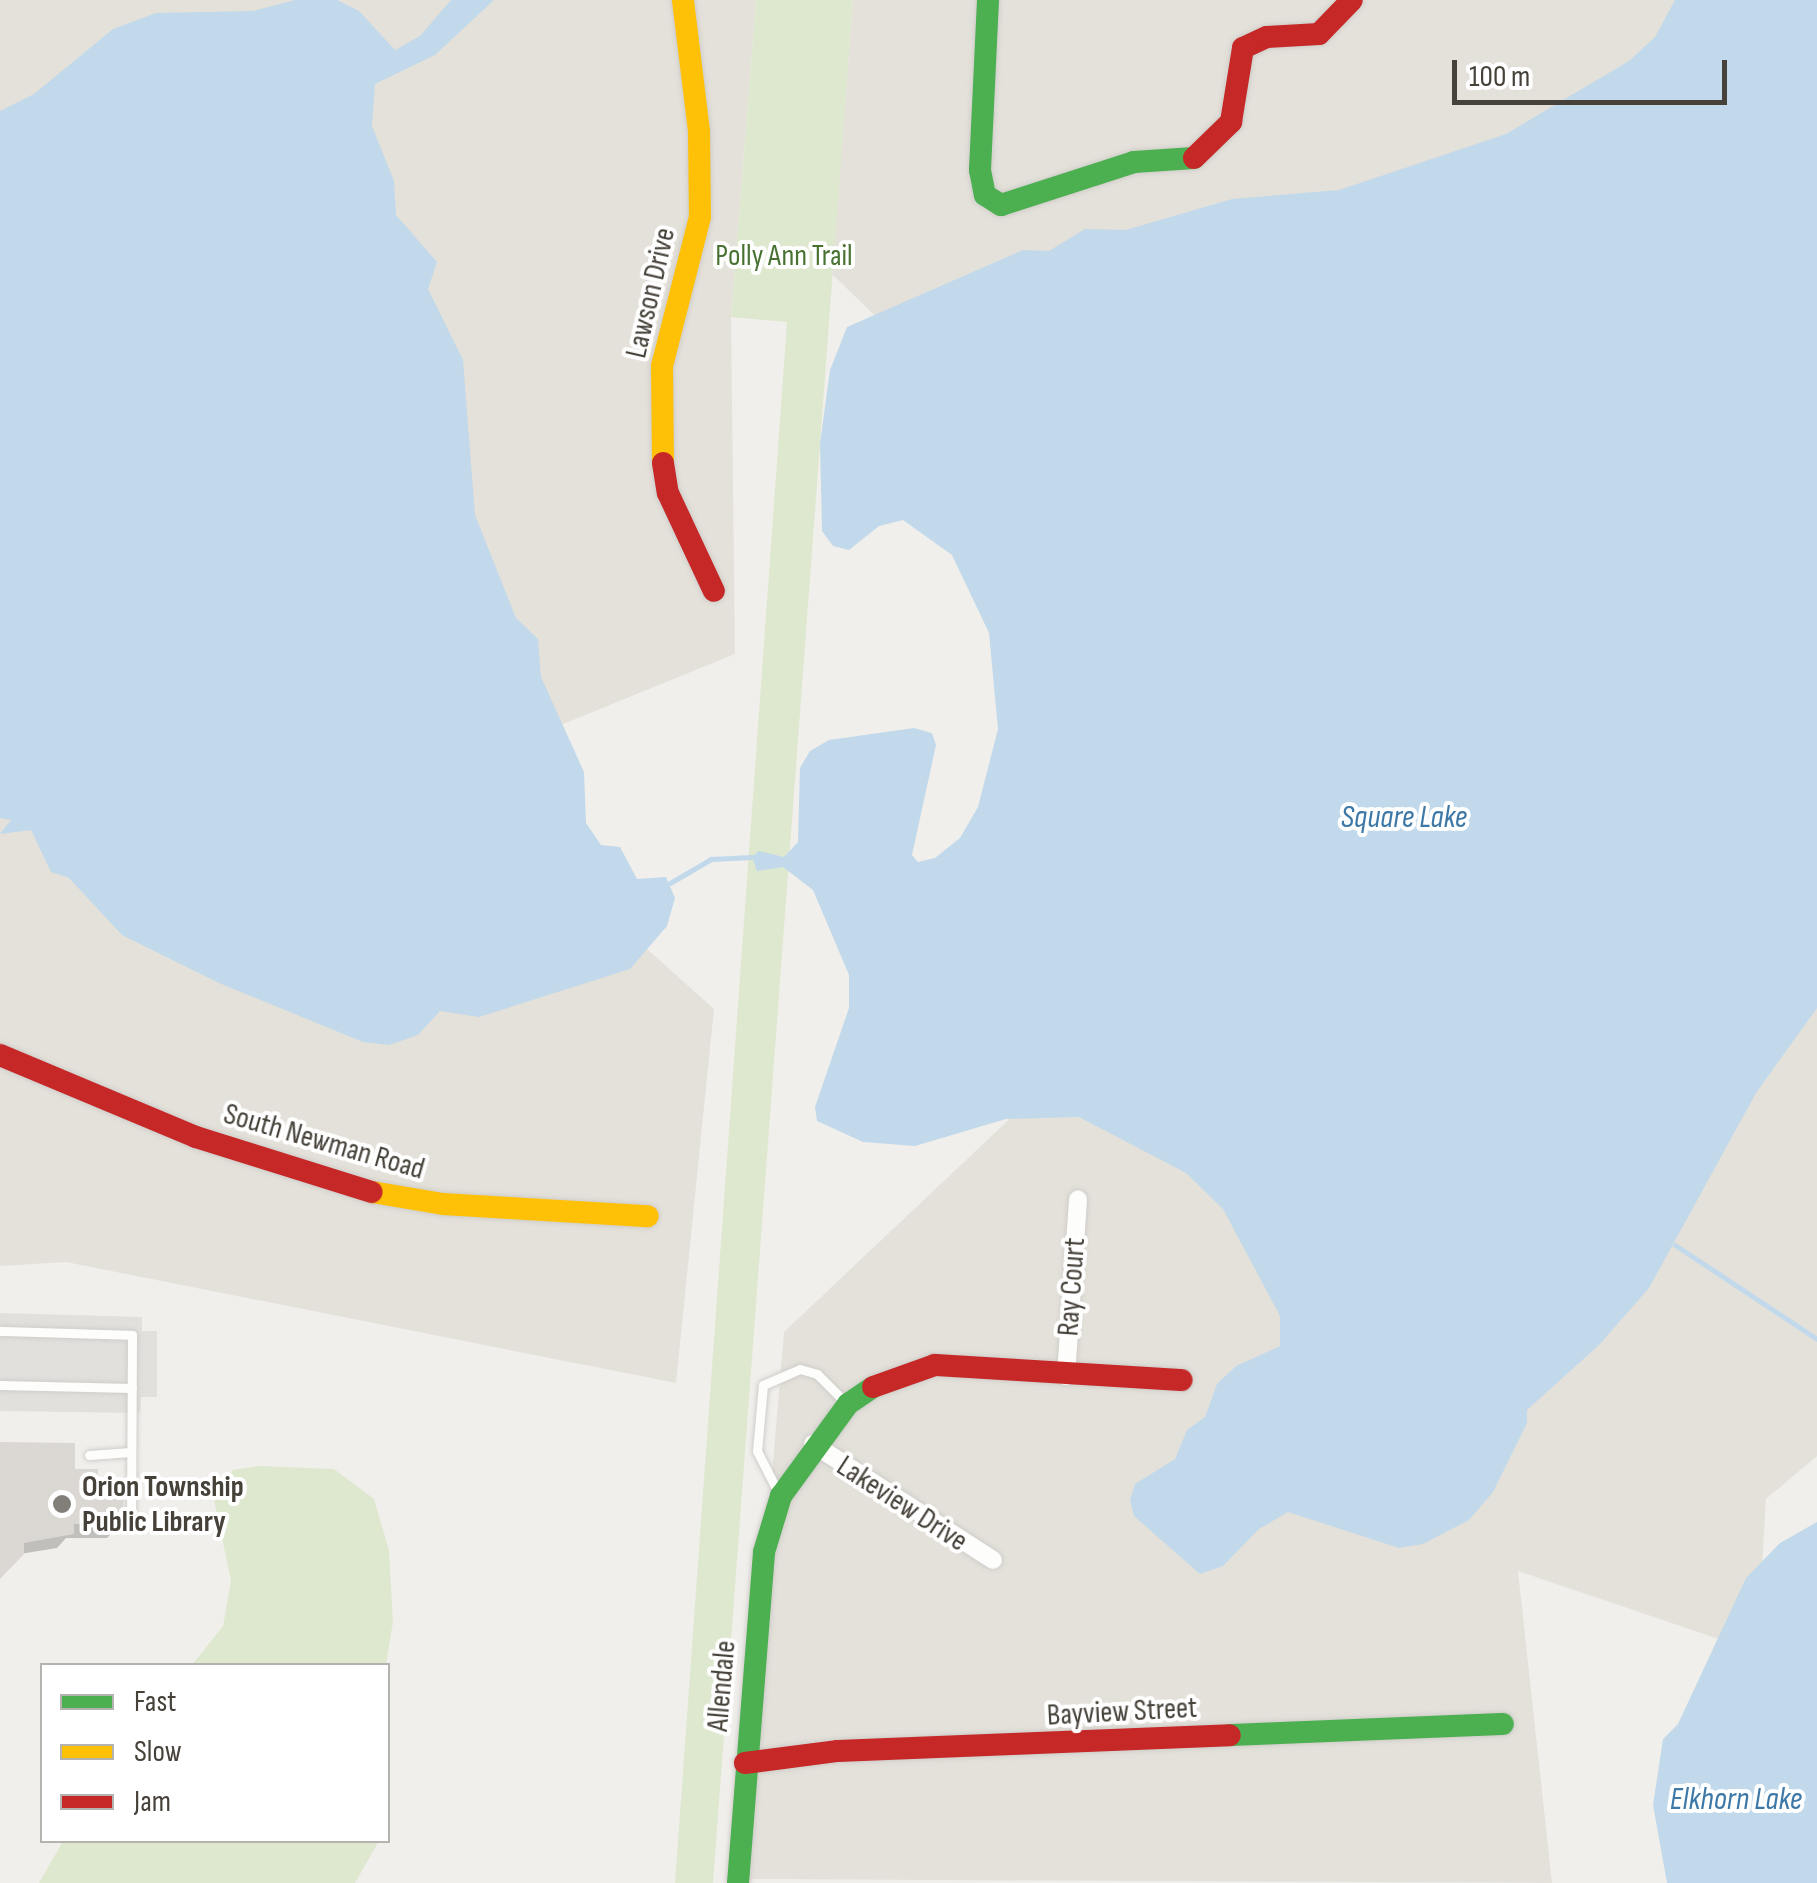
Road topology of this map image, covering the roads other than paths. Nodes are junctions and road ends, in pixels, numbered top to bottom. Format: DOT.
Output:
graph roads {
  1 [pos="683,0"];
  2 [pos="988,0"];
  3 [pos="1352,0"];
  4 [pos="714,591"];
  5 [pos="0,1055"];
  6 [pos="1078,1198"];
  7 [pos="648,1216"];
  8 [pos="0,1331"];
  9 [pos="1066,1376"];
  10 [pos="1182,1380"];
  11 [pos="0,1386"];
  12 [pos="132,1388"];
  13 [pos="848,1404"];
  14 [pos="813,1444"];
  15 [pos="131,1452"];
  16 [pos="89,1455"];
  17 [pos="781,1496"];
  18 [pos="130,1521"];
  19 [pos="993,1560"];
  20 [pos="1503,1724"];
  21 [pos="744,1763"];
  22 [pos="738,1883"];
  1 -- 4 [label="street, Lawson Drive"];
  2 -- 3 [label="street"];
  5 -- 7 [label="street, South Newman Road"];
  6 -- 9 [label="street, Ray Court"];
  8 -- 12 [label="lane"];
  9 -- 10 [label="street"];
  9 -- 13 [label="street"];
  11 -- 12 [label="lane"];
  12 -- 15 [label="lane"];
  13 -- 14 [label="street, Allendale"];
  13 -- 17 [label="lane"];
  14 -- 17 [label="street, Allendale"];
  14 -- 19 [label="street, Lakeview Drive"];
  15 -- 16 [label="lane"];
  15 -- 18 [label="lane"];
  17 -- 21 [label="street, Allendale"];
  20 -- 21 [label="street, Bayview Street"];
  21 -- 22 [label="street, Allendale"];
}
